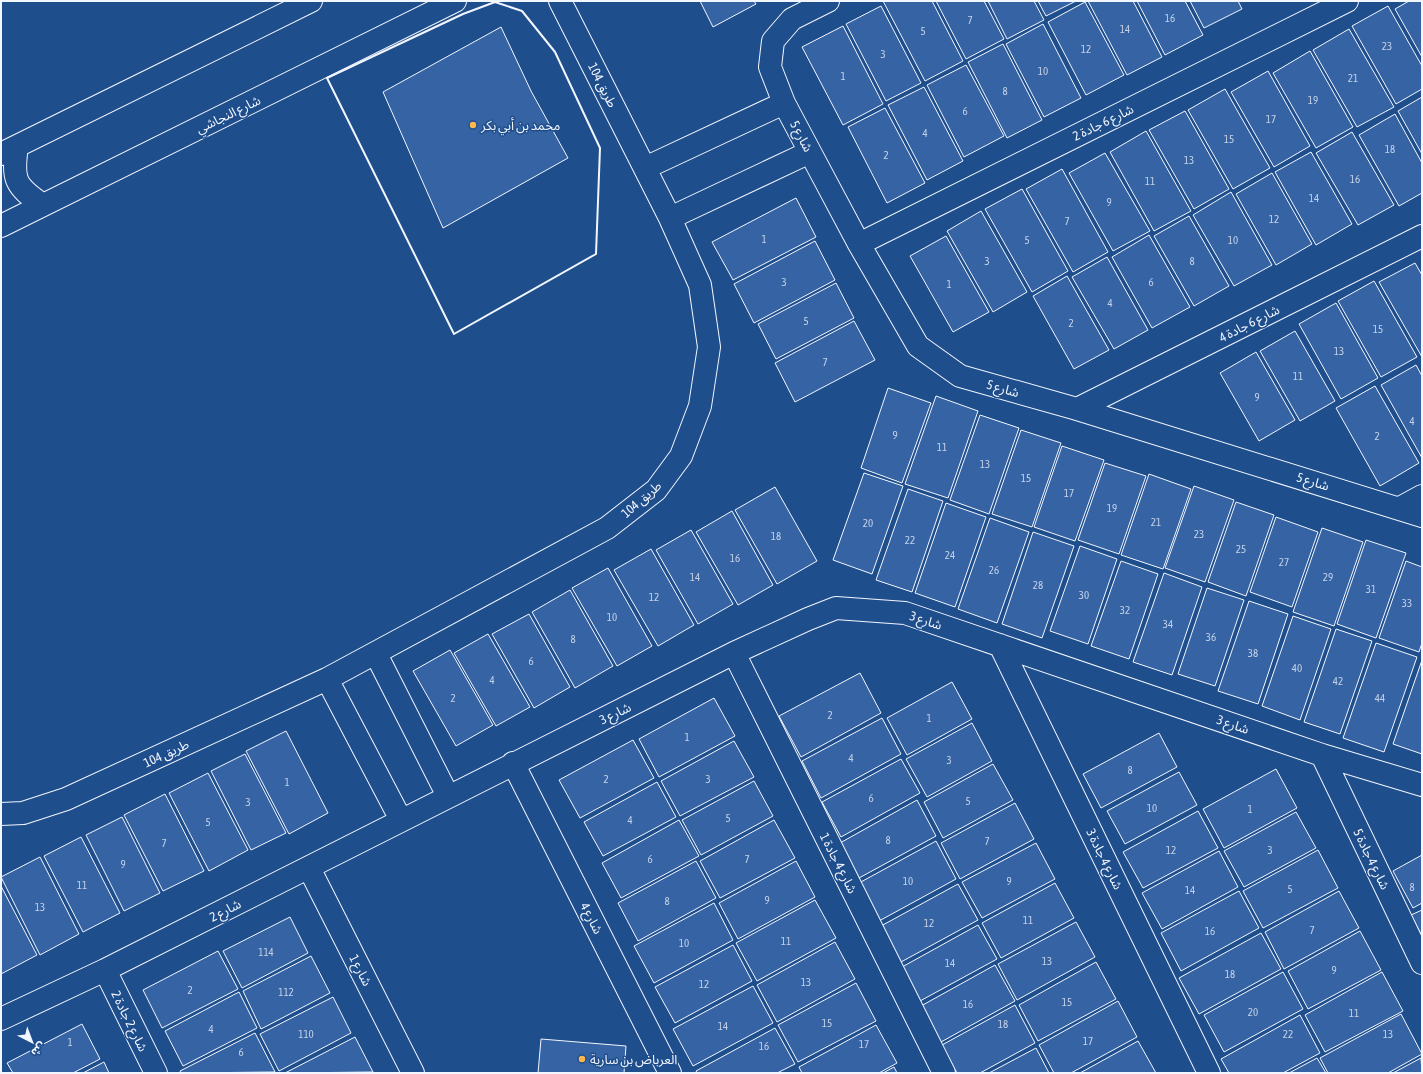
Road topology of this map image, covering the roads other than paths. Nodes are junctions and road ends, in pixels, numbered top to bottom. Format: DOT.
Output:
graph roads {
  1 [pos="311,1"];
  2 [pos="455,1"];
  3 [pos="560,1"];
  4 [pos="828,1"];
  5 [pos="1347,1"];
  6 [pos="784,103"];
  7 [pos="9,150"];
  8 [pos="810,152"];
  9 [pos="645,168"];
  10 [pos="43,206"];
  11 [pos="670,218"];
  12 [pos="1,226"];
  13 [pos="1422,236"];
  14 [pos="859,244"];
  15 [pos="1077,409"];
  16 [pos="1422,496"];
  17 [pos="1400,508"];
  18 [pos="1422,516"];
  19 [pos="1000,645"];
  20 [pos="734,653"];
  21 [pos="376,654"];
  22 [pos="327,679"];
  23 [pos="1322,755"];
  24 [pos="514,763"];
  25 [pos="1422,785"];
  26 [pos="448,796"];
  27 [pos="1,814"];
  28 [pos="401,820"];
  29 [pos="309,868"];
  30 [pos="1422,963"];
  31 [pos="105,970"];
  32 [pos="1,1019"];
  33 [pos="156,1073"];
  34 [pos="413,1073"];
  35 [pos="670,1073"];
  36 [pos="944,1073"];
  37 [pos="1209,1073"];
  1 -- 7 [label="street"];
  2 -- 10 [label="street, شارع النجاشي"];
  3 -- 9 [label="street, طريق 104"];
  4 -- 6 [label="street, شارع 5"];
  5 -- 14 [label="street, شارع 6 جادة 2"];
  6 -- 8 [label="street, شارع 5"];
  6 -- 9 [label="street"];
  7 -- 10 [label="street"];
  8 -- 11 [label="street"];
  8 -- 14 [label="street, شارع 5"];
  9 -- 11 [label="street, طريق 104"];
  10 -- 12 [label="street, شارع النجاشي"];
  11 -- 21 [label="street, طريق 104"];
  13 -- 15 [label="street, شارع 6 جادة 4"];
  14 -- 15 [label="street, شارع 5"];
  15 -- 17 [label="street, شارع 5"];
  16 -- 17 [label="street"];
  17 -- 18 [label="street, شارع 5"];
  19 -- 20 [label="street, شارع 3"];
  19 -- 23 [label="street, شارع 3"];
  19 -- 37 [label="street, شارع 4 جادة 3"];
  20 -- 24 [label="street, شارع 3"];
  20 -- 36 [label="street, شارع 4 جادة 1"];
  21 -- 22 [label="street, طريق 104"];
  21 -- 26 [label="street"];
  22 -- 27 [label="street, طريق 104"];
  22 -- 28 [label="street"];
  23 -- 25 [label="street, شارع 3"];
  23 -- 30 [label="street, شارع 4 جادة 5"];
  24 -- 26 [label="street, شارع 3"];
  24 -- 35 [label="street, شارع 4"];
  26 -- 28 [label="street, شارع 2"];
  28 -- 29 [label="street, شارع 2"];
  29 -- 31 [label="street, شارع 2"];
  29 -- 34 [label="street, شارع 1"];
  31 -- 32 [label="street, شارع 2"];
  31 -- 33 [label="street, شارع 2 جادة 2"];
}
